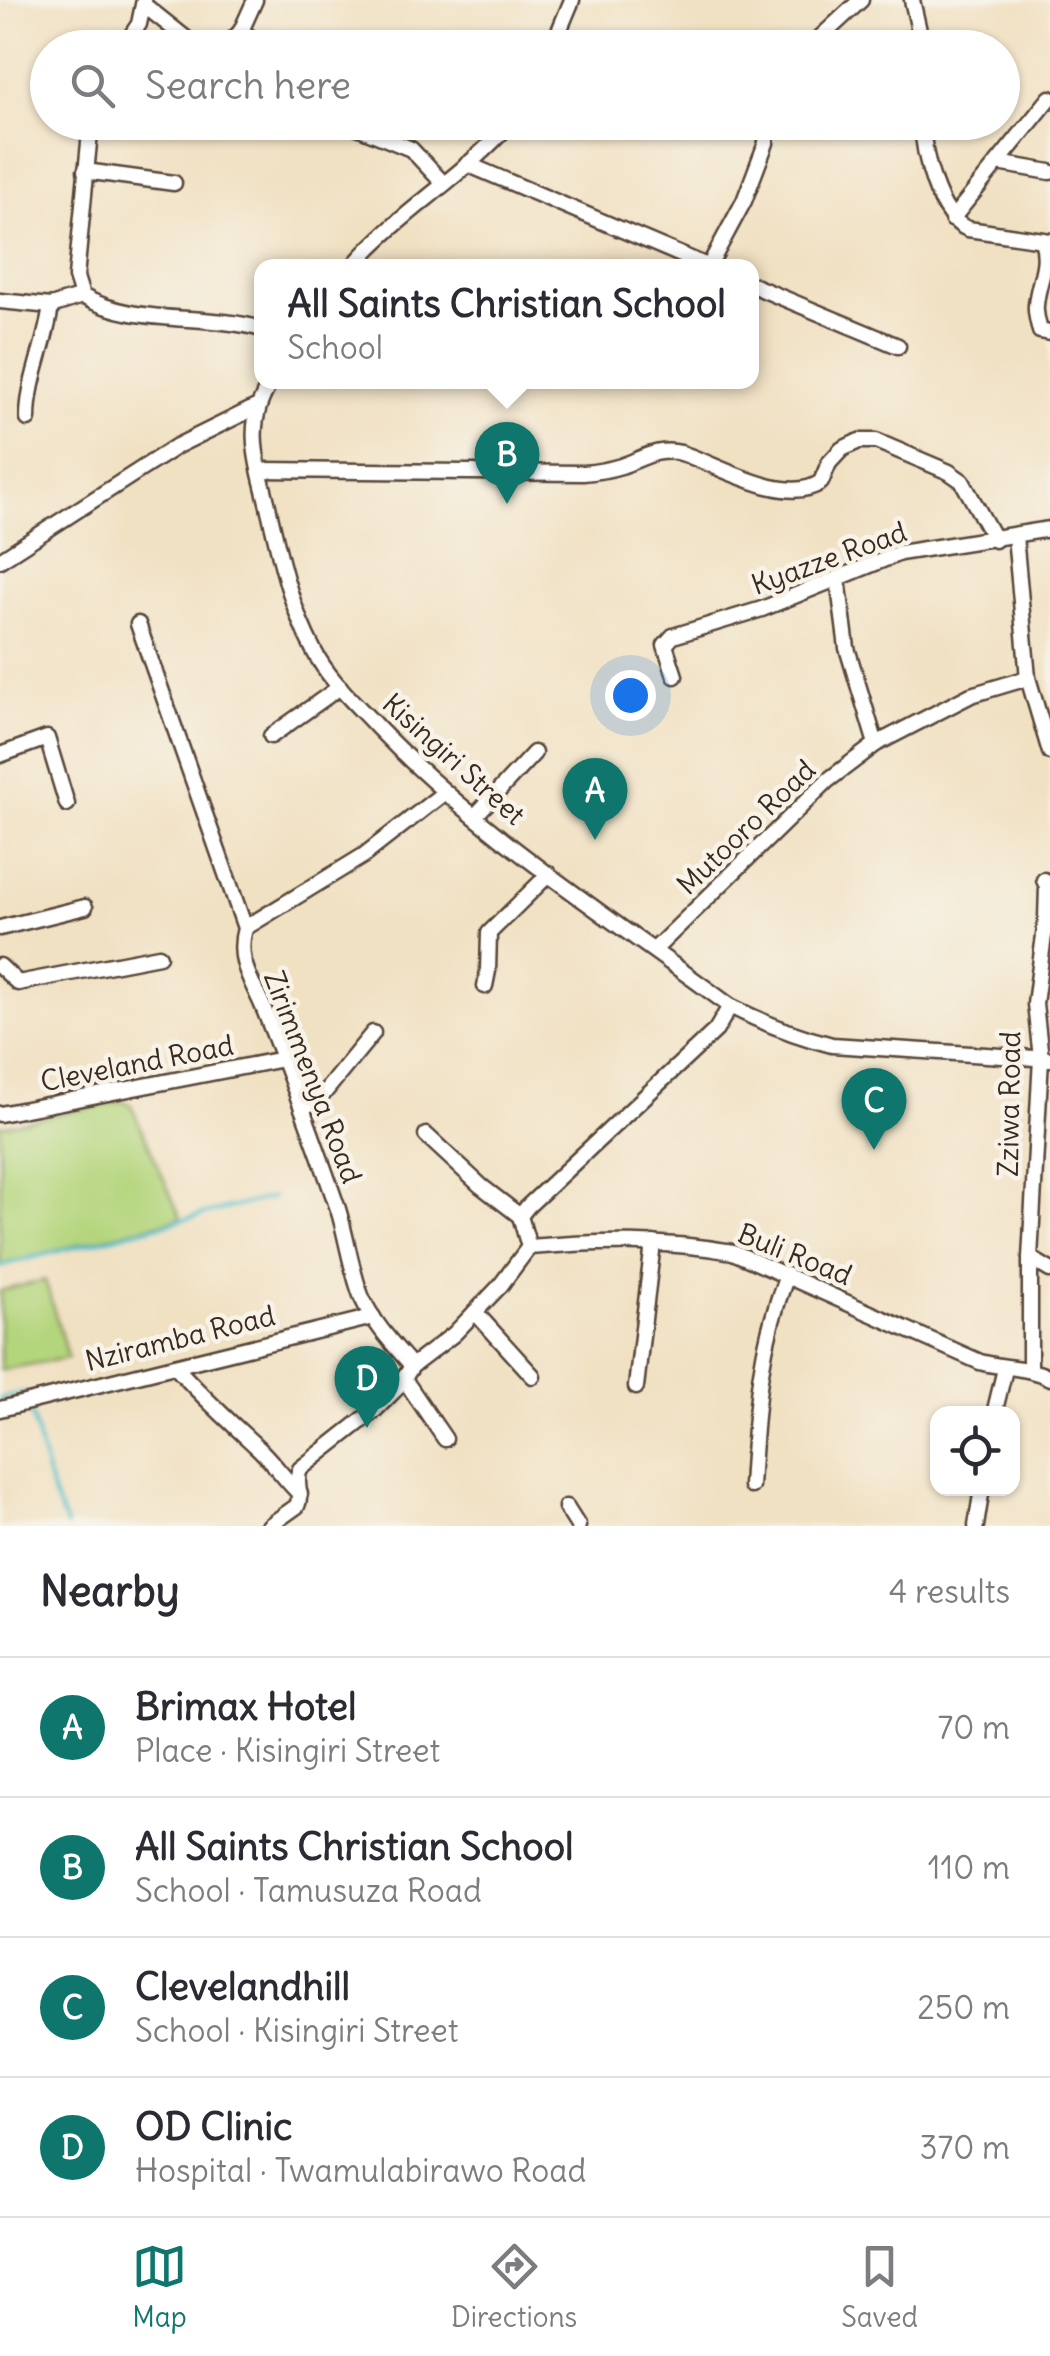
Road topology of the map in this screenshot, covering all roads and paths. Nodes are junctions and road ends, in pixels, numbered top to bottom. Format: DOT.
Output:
graph roads {
  1 [pos="255,0"];
  2 [pos="572,0"];
  3 [pos="860,0"];
  4 [pos="912,0"];
  5 [pos="144,2"];
  6 [pos="135,30"];
  7 [pos="177,30"];
  8 [pos="241,30"];
  9 [pos="560,30"];
  10 [pos="828,30"];
  11 [pos="919,30"];
  12 [pos="1050,98"];
  13 [pos="1020,136"];
  14 [pos="89,140"];
  15 [pos="389,140"];
  16 [pos="492,140"];
  17 [pos="765,140"];
  18 [pos="924,140"];
  19 [pos="1016,140"];
  20 [pos="998,163"];
  21 [pos="467,164"];
  22 [pos="86,171"];
  23 [pos="1050,172"];
  24 [pos="174,183"];
  25 [pos="443,183"];
  26 [pos="952,219"];
  27 [pos="1046,240"];
  28 [pos="360,259"];
  29 [pos="691,259"];
  30 [pos="712,259"];
  31 [pos="759,288"];
  32 [pos="82,296"];
  33 [pos="0,301"];
  34 [pos="51,306"];
  35 [pos="254,326"];
  36 [pos="1050,334"];
  37 [pos="898,346"];
  38 [pos="267,389"];
  39 [pos="256,407"];
  40 [pos="28,419"];
  41 [pos="260,470"];
  42 [pos="1050,529"];
  43 [pos="1016,536"];
  44 [pos="995,540"];
  45 [pos="0,560"];
  46 [pos="838,579"];
  47 [pos="138,624"];
  48 [pos="676,676"];
  49 [pos="1028,678"];
  50 [pos="340,687"];
  51 [pos="272,736"];
  52 [pos="876,744"];
  53 [pos="1050,752"];
  54 [pos="534,753"];
  55 [pos="0,755"];
  56 [pos="445,792"];
  57 [pos="68,804"];
  58 [pos="476,815"];
  59 [pos="549,874"];
  60 [pos="1044,880"];
  61 [pos="86,907"];
  62 [pos="0,928"];
  63 [pos="245,928"];
  64 [pos="654,950"];
  65 [pos="159,956"];
  66 [pos="0,966"];
  67 [pos="485,986"];
  68 [pos="730,1006"];
  69 [pos="373,1033"];
  70 [pos="1045,1058"];
  71 [pos="283,1059"];
  72 [pos="302,1108"];
  73 [pos="0,1114"];
  74 [pos="426,1135"];
  75 [pos="520,1216"];
  76 [pos="653,1243"];
  77 [pos="529,1247"];
  78 [pos="1030,1258"];
  79 [pos="1050,1270"];
  80 [pos="787,1275"];
  81 [pos="476,1312"];
  82 [pos="373,1317"];
  83 [pos="175,1366"];
  84 [pos="1030,1368"];
  85 [pos="1004,1369"];
  86 [pos="408,1373"];
  87 [pos="533,1376"];
  88 [pos="1050,1378"];
  89 [pos="636,1387"];
  90 [pos="996,1406"];
  91 [pos="0,1408"];
  92 [pos="445,1439"];
  93 [pos="751,1486"];
  94 [pos="300,1495"];
  95 [pos="981,1496"];
  96 [pos="566,1507"];
  97 [pos="269,1526"];
  98 [pos="578,1526"];
  99 [pos="976,1526"];
  1 -- 8 [label="street"];
  2 -- 9 [label="street"];
  3 -- 10 [label="street"];
  4 -- 11 [label="street"];
  5 -- 6 [label="street"];
  5 -- 7 [label="street"];
  12 -- 13 [label="street"];
  14 -- 22 [label="street"];
  15 -- 25 [label="street"];
  16 -- 21 [label="street"];
  17 -- 30 [label="street"];
  18 -- 26 [label="street"];
  19 -- 20 [label="street"];
  20 -- 23 [label="street"];
  20 -- 26 [label="street"];
  21 -- 25 [label="street"];
  21 -- 29 [label="street"];
  22 -- 24 [label="street"];
  22 -- 32 [label="street"];
  25 -- 28 [label="street"];
  26 -- 27 [label="street"];
  27 -- 36 [label="street"];
  31 -- 37 [label="street"];
  32 -- 34 [label="street"];
  32 -- 35 [label="street"];
  33 -- 34 [label="street"];
  34 -- 40 [label="street"];
  38 -- 39 [label="street"];
  39 -- 41 [label="street, Kisingiri Street"];
  39 -- 45 [label="street"];
  41 -- 44 [label="street"];
  41 -- 50 [label="street, Kisingiri Street"];
  42 -- 43 [label="street, Kyazze Road"];
  43 -- 44 [label="street, Kyazze Road"];
  43 -- 49 [label="street"];
  44 -- 46 [label="street, Kyazze Road"];
  46 -- 48 [label="street, Kyazze Road"];
  46 -- 52 [label="street"];
  47 -- 63 [label="street, Zirimmenya Road"];
  49 -- 52 [label="street, Mutooro Road"];
  49 -- 53 [label="street"];
  50 -- 51 [label="street"];
  50 -- 56 [label="street, Kisingiri Street"];
  52 -- 64 [label="street, Mutooro Road"];
  54 -- 58 [label="street"];
  55 -- 57 [label="street"];
  56 -- 58 [label="street, Kisingiri Street"];
  56 -- 63 [label="street"];
  58 -- 59 [label="street, Kisingiri Street"];
  59 -- 64 [label="street, Kisingiri Street"];
  59 -- 67 [label="street"];
  60 -- 70 [label="street, Zziwa Road"];
  61 -- 62 [label="street"];
  63 -- 71 [label="street, Zirimmenya Road"];
  64 -- 68 [label="street, Kisingiri Street"];
  65 -- 66 [label="street"];
  68 -- 70 [label="street, Kisingiri Street"];
  68 -- 75 [label="street"];
  69 -- 72 [label="street"];
  70 -- 78 [label="street, Zziwa Road"];
  71 -- 72 [label="street, Zirimmenya Road"];
  71 -- 73 [label="street, Cleveland Road"];
  72 -- 82 [label="street, Zirimmenya Road"];
  74 -- 75 [label="street"];
  75 -- 77 [label="street"];
  76 -- 77 [label="street, Buli Road"];
  76 -- 80 [label="street, Buli Road"];
  76 -- 89 [label="street"];
  77 -- 81 [label="street"];
  78 -- 79 [label="street"];
  78 -- 84 [label="street, Zziwa Road"];
  80 -- 85 [label="street, Buli Road"];
  80 -- 93 [label="street"];
  81 -- 86 [label="street"];
  81 -- 87 [label="street"];
  82 -- 83 [label="street, Nziramba Road"];
  82 -- 86 [label="street, Zirimmenya Road"];
  83 -- 91 [label="street, Nziramba Road"];
  83 -- 94 [label="street"];
  84 -- 85 [label="street, Buli Road"];
  84 -- 88 [label="street"];
  85 -- 90 [label="street"];
  86 -- 92 [label="street, Zirimmenya Road"];
  86 -- 94 [label="street"];
  94 -- 97 [label="street"];
  95 -- 99 [label="street"];
  96 -- 98 [label="street"];
}
